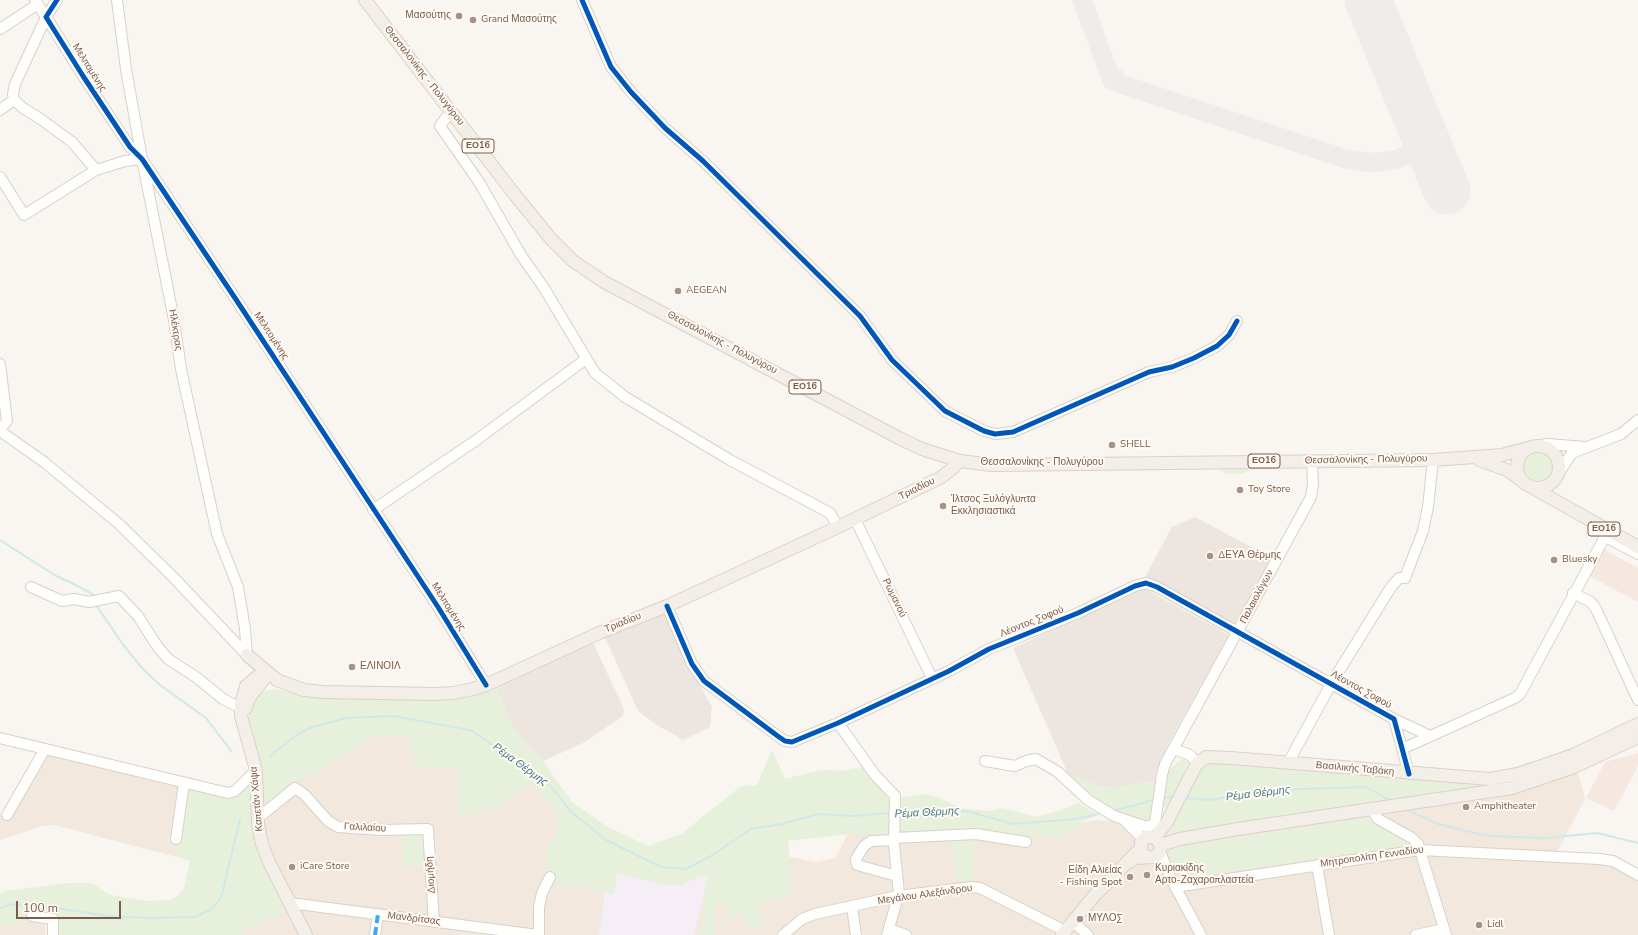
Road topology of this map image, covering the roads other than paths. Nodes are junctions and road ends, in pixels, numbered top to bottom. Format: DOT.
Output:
graph roads {
  1 [pos="57,0"];
  2 [pos="117,0"];
  3 [pos="365,0"];
  4 [pos="582,0"];
  5 [pos="37,2"];
  6 [pos="46,17"];
  7 [pos="0,28"];
  8 [pos="14,100"];
  9 [pos="0,110"];
  10 [pos="451,111"];
  11 [pos="142,159"];
  12 [pos="96,170"];
  13 [pos="0,177"];
  14 [pos="1237,321"];
  15 [pos="586,359"];
  16 [pos="0,364"];
  17 [pos="1638,420"];
  18 [pos="0,430"];
  19 [pos="1534,446"];
  20 [pos="1585,447"];
  21 [pos="1462,456"];
  22 [pos="1433,460"];
  23 [pos="959,461"];
  24 [pos="1312,461"];
  25 [pos="1559,473"];
  26 [pos="1528,485"];
  27 [pos="374,510"];
  28 [pos="1570,510"];
  29 [pos="855,519"];
  30 [pos="838,527"];
  31 [pos="1606,534"];
  32 [pos="1638,547"];
  33 [pos="1638,554"];
  34 [pos="31,587"];
  35 [pos="1573,593"];
  36 [pos="667,606"];
  37 [pos="1238,632"];
  38 [pos="248,655"];
  39 [pos="266,673"];
  40 [pos="932,678"];
  41 [pos="279,682"];
  42 [pos="1331,684"];
  43 [pos="486,685"];
  44 [pos="250,689"];
  45 [pos="1638,700"];
  46 [pos="241,708"];
  47 [pos="1394,719"];
  48 [pos="838,723"];
  49 [pos="1638,724"];
  50 [pos="244,725"];
  51 [pos="1430,736"];
  52 [pos="0,738"];
  53 [pos="1635,742"];
  54 [pos="45,749"];
  55 [pos="1174,749"];
  56 [pos="1402,749"];
  57 [pos="985,761"];
  58 [pos="1197,763"];
  59 [pos="1288,763"];
  60 [pos="256,770"];
  61 [pos="1409,774"];
  62 [pos="1521,779"];
  63 [pos="184,783"];
  64 [pos="1376,808"];
  65 [pos="7,815"];
  66 [pos="1119,817"];
  67 [pos="258,818"];
  68 [pos="428,829"];
  69 [pos="894,835"];
  70 [pos="176,839"];
  71 [pos="1026,842"];
  72 [pos="1151,848"];
  73 [pos="1420,850"];
  74 [pos="1317,865"];
  75 [pos="1638,875"];
  76 [pos="897,876"];
  77 [pos="550,878"];
  78 [pos="1175,887"];
  79 [pos="898,896"];
  80 [pos="290,903"];
  81 [pos="852,907"];
  82 [pos="378,914"];
  83 [pos="32,916"];
  84 [pos="1072,921"];
  85 [pos="434,922"];
  86 [pos="474,931"];
  87 [pos="888,932"];
  88 [pos="1445,932"];
  89 [pos="1064,933"];
  90 [pos="53,935"];
  91 [pos="306,935"];
  92 [pos="375,935"];
  93 [pos="538,935"];
  94 [pos="783,935"];
  95 [pos="856,935"];
  96 [pos="906,935"];
  97 [pos="1088,935"];
  98 [pos="1201,935"];
  99 [pos="1329,935"];
  100 [pos="1416,935"];
  1 -- 6 [label="street"];
  2 -- 11 [label="street, Ηλέκτρας"];
  3 -- 10 [label="main road, Θεσσαλονίκης - Πολυγύρου / ΕΟ16"];
  4 -- 14 [label="street"];
  5 -- 6 [label="street, Μελπομένης"];
  5 -- 7 [label="street"];
  6 -- 8 [label="street"];
  6 -- 11 [label="street, Μελπομένης"];
  8 -- 9 [label="street"];
  8 -- 12 [label="street"];
  10 -- 15 [label="street"];
  10 -- 23 [label="main road, Θεσσαλονίκης - Πολυγύρου / ΕΟ16"];
  11 -- 12 [label="street"];
  11 -- 27 [label="street, Μελπομένης"];
  11 -- 38 [label="street, Ηλέκτρας"];
  12 -- 13 [label="street"];
  15 -- 27 [label="street"];
  15 -- 30 [label="street"];
  16 -- 18 [label="street"];
  17 -- 20 [label="street"];
  18 -- 38 [label="street"];
  19 -- 20 [label="street"];
  19 -- 21 [label="main road, Θεσσαλονίκης - Πολυγύρου / ΕΟ16"];
  19 -- 25 [label="main road"];
  19 -- 26 [label="main road"];
  20 -- 25 [label="street"];
  21 -- 22 [label="main road, Θεσσαλονίκης - Πολυγύρου / ΕΟ16"];
  21 -- 26 [label="main road, Θεσσαλονίκης - Πολυγύρου / ΕΟ16"];
  22 -- 24 [label="main road, Θεσσαλονίκης - Πολυγύρου / ΕΟ16"];
  22 -- 42 [label="street"];
  23 -- 24 [label="main road, Θεσσαλονίκης - Πολυγύρου / ΕΟ16"];
  23 -- 29 [label="main road, Τριαδίου"];
  24 -- 37 [label="street, Παλαιολόγων"];
  25 -- 26 [label="main road"];
  25 -- 28 [label="main road"];
  26 -- 28 [label="main road, Θεσσαλονίκης - Πολυγύρου / ΕΟ16"];
  27 -- 43 [label="street, Μελπομένης"];
  28 -- 31 [label="main road, Θεσσαλονίκης - Πολυγύρου / ΕΟ16"];
  29 -- 30 [label="main road, Τριαδίου"];
  29 -- 40 [label="street, Ρωμανού"];
  30 -- 36 [label="main road, Τριαδίου"];
  31 -- 32 [label="main road, Θεσσαλονίκης - Πολυγύρου / ΕΟ16"];
  31 -- 33 [label="street"];
  31 -- 35 [label="street"];
  34 -- 46 [label="street"];
  35 -- 45 [label="street"];
  35 -- 51 [label="street"];
  36 -- 43 [label="main road, Τριαδίου"];
  36 -- 48 [label="street, Λέοντος Σοφού"];
  37 -- 40 [label="street, Λέοντος Σοφού"];
  37 -- 42 [label="street, Λέοντος Σοφού"];
  37 -- 55 [label="street, Παλαιολόγων"];
  38 -- 39 [label="main road, Τριαδίου"];
  38 -- 44 [label="main road"];
  39 -- 41 [label="main road, Τριαδίου"];
  39 -- 44 [label="main road, Καπετάν Χάψα"];
  40 -- 48 [label="street, Λέοντος Σοφού"];
  41 -- 43 [label="main road, Τριαδίου"];
  41 -- 44 [label="main road"];
  42 -- 47 [label="street, Λέοντος Σοφού"];
  42 -- 59 [label="street"];
  44 -- 46 [label="main road, Καπετάν Χάψα"];
  44 -- 50 [label="main road, Καπετάν Χάψα"];
  46 -- 50 [label="main road, Καπετάν Χάψα"];
  47 -- 51 [label="street"];
  47 -- 56 [label="street, Λέοντος Σοφού"];
  48 -- 69 [label="street"];
  49 -- 62 [label="main road, Βασιλικής Ταβάκη"];
  50 -- 60 [label="main road, Καπετάν Χάψα"];
  51 -- 56 [label="street"];
  52 -- 54 [label="street"];
  53 -- 62 [label="main road, Βασιλικής Ταβάκη"];
  54 -- 63 [label="street"];
  54 -- 65 [label="street"];
  55 -- 58 [label="street"];
  55 -- 66 [label="street, Παλαιολόγων"];
  56 -- 61 [label="street, Λέοντος Σοφού"];
  57 -- 66 [label="street"];
  58 -- 59 [label="main road, Βασιλικής Ταβάκη"];
  58 -- 72 [label="main road"];
  59 -- 61 [label="main road, Βασιλικής Ταβάκη"];
  60 -- 63 [label="street"];
  60 -- 67 [label="main road, Καπετάν Χάψα"];
  61 -- 62 [label="main road, Βασιλικής Ταβάκη"];
  62 -- 64 [label="main road, Βασιλικής Ταβάκη"];
  63 -- 70 [label="street"];
  64 -- 72 [label="main road, Βασιλικής Ταβάκη"];
  64 -- 73 [label="street"];
  66 -- 72 [label="street"];
  67 -- 68 [label="street, Γαλιλαίου"];
  67 -- 80 [label="main road, Καπετάν Χάψα"];
  68 -- 85 [label="street, Διομήδη"];
  69 -- 71 [label="street"];
  69 -- 76 [label="street"];
  69 -- 76 [label="street"];
  72 -- 78 [label="street"];
  72 -- 84 [label="main road"];
  73 -- 74 [label="street, Μητροπολίτη Γενναδίου"];
  73 -- 75 [label="street, Μητροπολίτη Γενναδίου"];
  73 -- 88 [label="street"];
  74 -- 78 [label="street, Μητροπολίτη Γενναδίου"];
  74 -- 99 [label="street"];
  76 -- 79 [label="street"];
  77 -- 93 [label="street"];
  78 -- 98 [label="street"];
  79 -- 81 [label="street, Μεγάλου Αλεξάνδρου"];
  79 -- 87 [label="street"];
  79 -- 89 [label="street, Μεγάλου Αλεξάνδρου"];
  80 -- 82 [label="street, Μανδρίτσας"];
  80 -- 91 [label="main road, Καπετάν Χάψα"];
  81 -- 94 [label="street, Μεγάλου Αλεξάνδρου"];
  81 -- 95 [label="street"];
  82 -- 85 [label="street, Μανδρίτσας"];
  82 -- 92 [label="street"];
  83 -- 90 [label="street"];
  84 -- 89 [label="main road"];
  84 -- 97 [label="street"];
  85 -- 86 [label="street, Μανδρίτσας"];
  86 -- 93 [label="street, Μανδρίτσας"];
  87 -- 96 [label="street"];
  88 -- 100 [label="street"];
}
